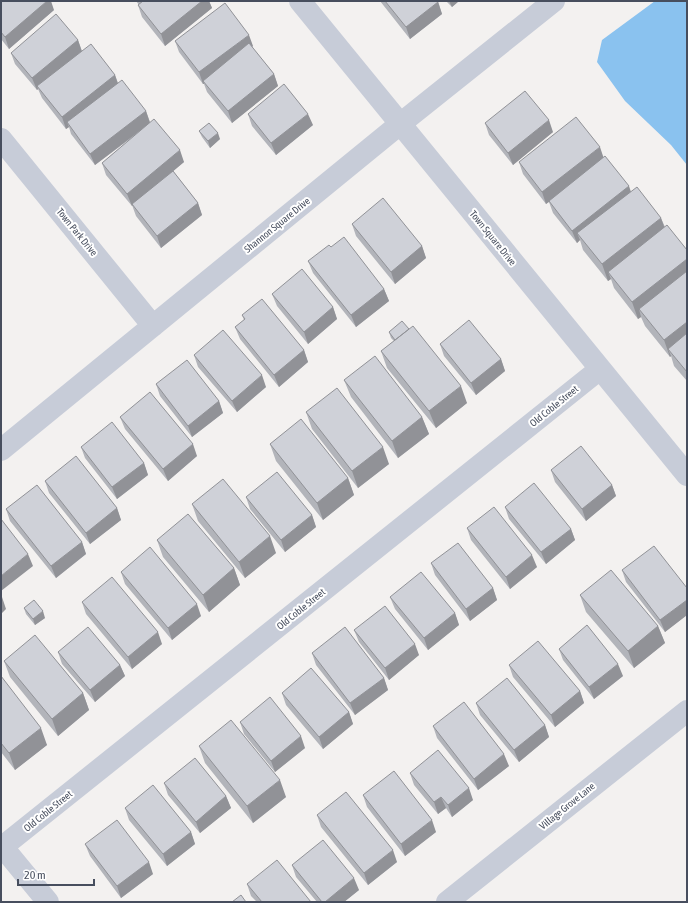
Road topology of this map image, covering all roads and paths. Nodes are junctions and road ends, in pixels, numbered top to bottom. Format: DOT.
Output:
graph roads {
  1 [pos="300,1"];
  2 [pos="554,1"];
  3 [pos="400,124"];
  4 [pos="1,139"];
  5 [pos="153,326"];
  6 [pos="600,369"];
  7 [pos="1,450"];
  8 [pos="687,475"];
  9 [pos="687,711"];
  10 [pos="1,847"];
  11 [pos="48,902"];
  12 [pos="447,902"];
  1 -- 3 [label="street, Town Square Drive"];
  2 -- 3 [label="street, Shannon Square Drive"];
  3 -- 5 [label="street, Shannon Square Drive"];
  3 -- 6 [label="street, Town Square Drive"];
  4 -- 5 [label="street, Town Park Drive"];
  5 -- 7 [label="street, Shannon Square Drive"];
  6 -- 8 [label="street, Town Square Drive"];
  6 -- 10 [label="street, Old Coble Street"];
  9 -- 12 [label="street, Village Grove Lane"];
  10 -- 11 [label="street"];
}
